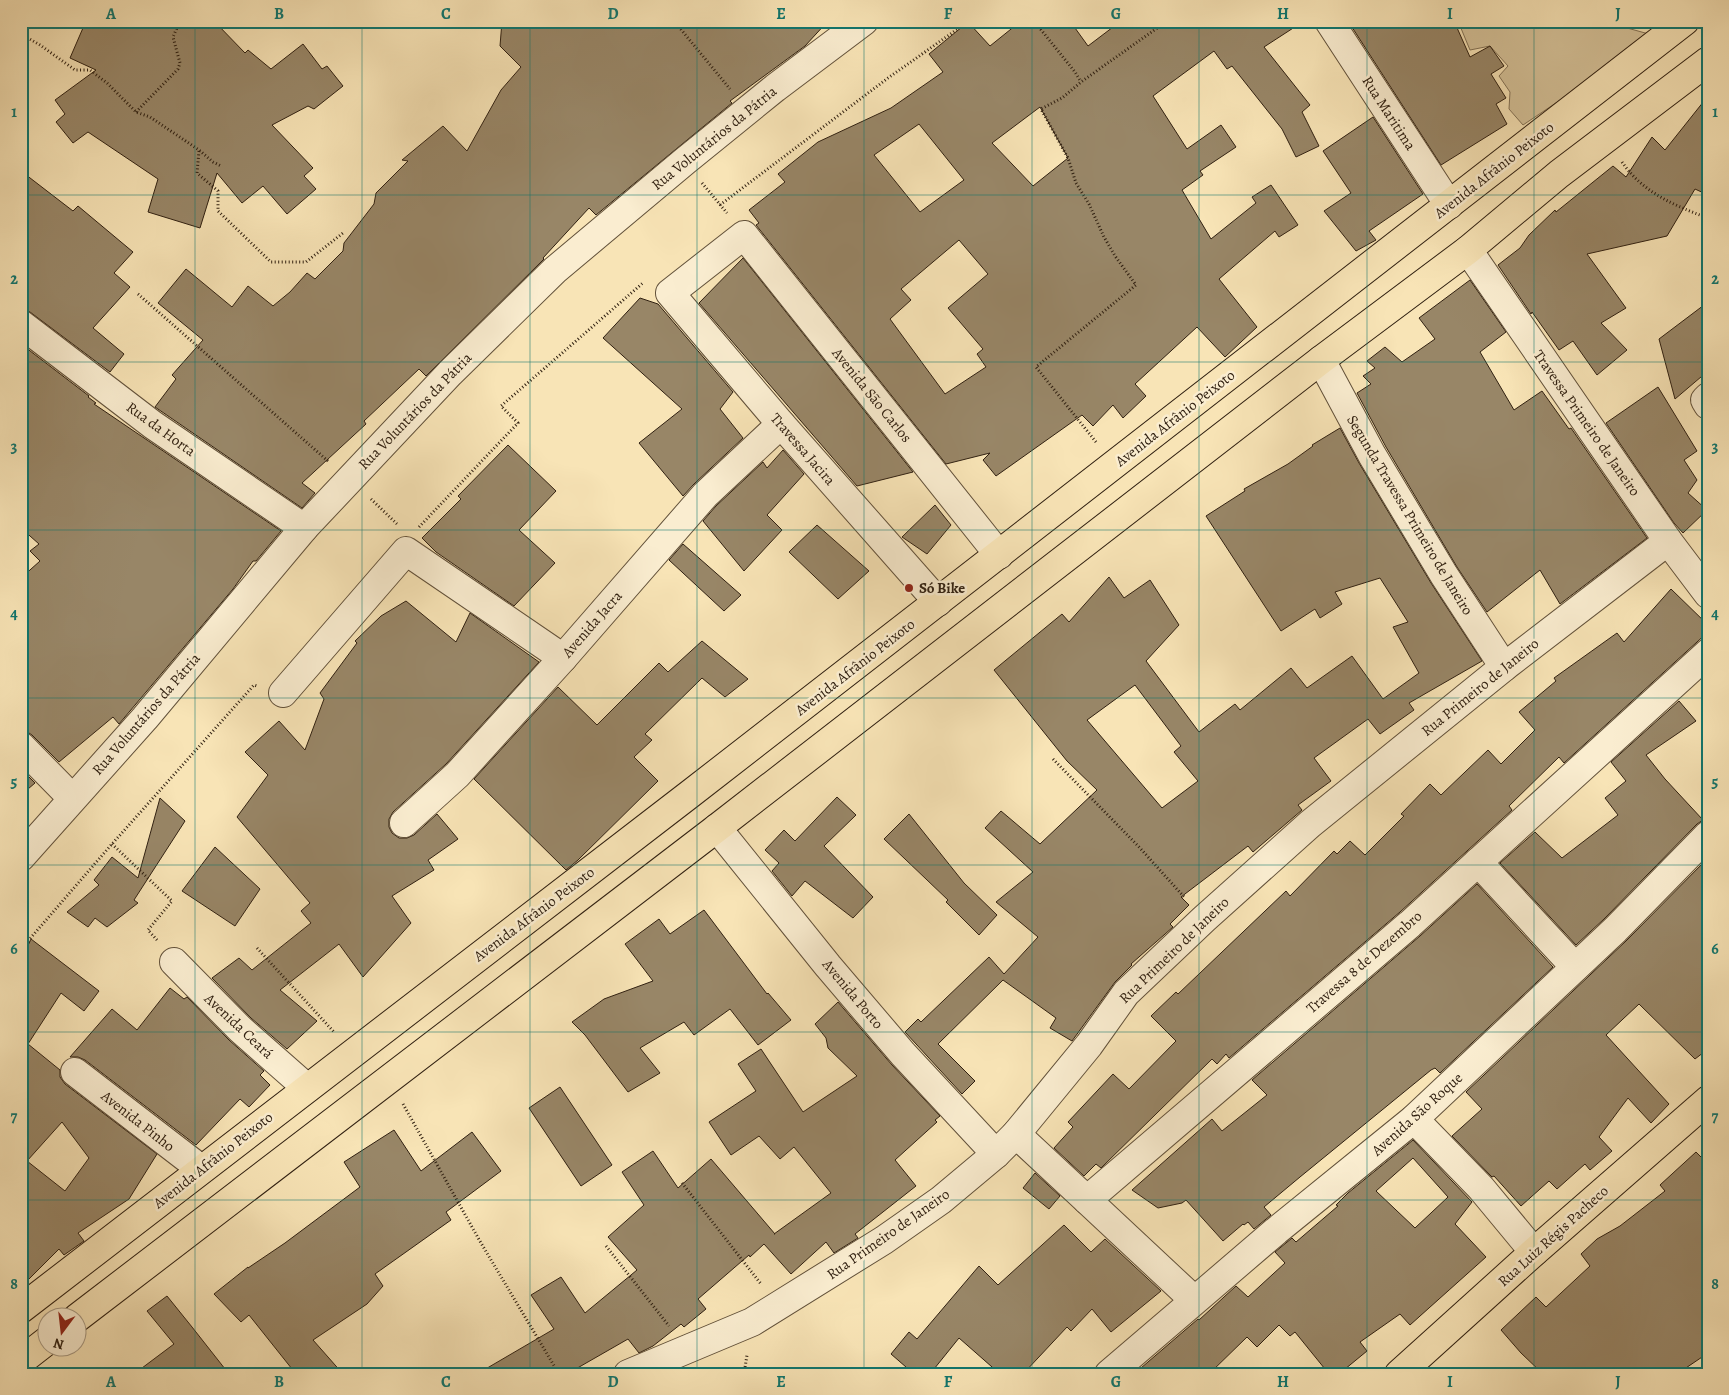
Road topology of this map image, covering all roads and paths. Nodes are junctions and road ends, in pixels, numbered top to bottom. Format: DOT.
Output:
graph roads {
  1 [pos="180,21"];
  2 [pos="674,21"];
  3 [pos="864,21"];
  4 [pos="969,21"];
  5 [pos="1034,21"];
  6 [pos="1167,21"];
  7 [pos="1329,21"];
  8 [pos="1686,21"];
  9 [pos="21,34"];
  10 [pos="1708,61"];
  11 [pos="1081,82"];
  12 [pos="748,110"];
  13 [pos="136,112"];
  14 [pos="1607,138"];
  15 [pos="199,150"];
  16 [pos="685,161"];
  17 [pos="221,166"];
  18 [pos="720,205"];
  19 [pos="1449,205"];
  20 [pos="1708,218"];
  21 [pos="343,233"];
  22 [pos="744,235"];
  23 [pos="1468,250"];
  24 [pos="670,293"];
  25 [pos="138,294"];
  26 [pos="21,324"];
  27 [pos="1321,360"];
  28 [pos="1708,397"];
  29 [pos="1708,405"];
  30 [pos="781,424"];
  31 [pos="1115,465"];
  32 [pos="350,480"];
  33 [pos="304,528"];
  34 [pos="1668,541"];
  35 [pos="408,544"];
  36 [pos="999,555"];
  37 [pos="1698,562"];
  38 [pos="1708,594"];
  39 [pos="938,602"];
  40 [pos="1708,653"];
  41 [pos="563,658"];
  42 [pos="1504,667"];
  43 [pos="284,693"];
  44 [pos="21,746"];
  45 [pos="1053,759"];
  46 [pos="72,798"];
  47 [pos="404,823"];
  48 [pos="717,828"];
  49 [pos="1708,836"];
  50 [pos="112,844"];
  51 [pos="21,857"];
  52 [pos="1478,862"];
  53 [pos="1204,919"];
  54 [pos="257,948"];
  55 [pos="21,949"];
  56 [pos="174,962"];
  57 [pos="1575,967"];
  58 [pos="353,1052"];
  59 [pos="76,1072"];
  60 [pos="389,1078"];
  61 [pos="307,1088"];
  62 [pos="1708,1100"];
  63 [pos="1414,1119"];
  64 [pos="1016,1134"];
  65 [pos="996,1154"];
  66 [pos="201,1169"];
  67 [pos="682,1183"];
  68 [pos="1087,1200"];
  69 [pos="606,1246"];
  70 [pos="1534,1252"];
  71 [pos="1194,1300"];
  72 [pos="778,1306"];
  73 [pos="21,1308"];
  74 [pos="88,1310"];
  75 [pos="38,1348"];
  76 [pos="687,1350"];
  77 [pos="21,1361"];
  78 [pos="560,1374"];
  79 [pos="628,1374"];
  80 [pos="1109,1374"];
  81 [pos="1400,1374"];
  1 -- 13 [label="path"];
  2 -- 12 [label="path"];
  3 -- 12 [label="street, Rua Voluntários da Pátria"];
  4 -- 18 [label="path"];
  5 -- 11 [label="path"];
  6 -- 11 [label="path"];
  7 -- 19 [label="street, Rua Maritima"];
  8 -- 19 [label="main road, Avenida Afrânio Peixoto"];
  9 -- 13 [label="path"];
  10 -- 14 [label="main road"];
  11 -- 31 [label="path"];
  12 -- 16 [label="street, Rua Voluntários da Pátria"];
  13 -- 15 [label="path"];
  14 -- 20 [label="path"];
  14 -- 23 [label="main road"];
  15 -- 17 [label="path"];
  15 -- 21 [label="path"];
  16 -- 18 [label="path"];
  16 -- 32 [label="street, Rua Voluntários da Pátria"];
  18 -- 22 [label="path"];
  19 -- 31 [label="main road, Avenida Afrânio Peixoto"];
  22 -- 24 [label="street"];
  22 -- 36 [label="street, Avenida São Carlos"];
  23 -- 27 [label="main road"];
  23 -- 34 [label="street, Travessa Primeiro de Janeiro"];
  24 -- 30 [label="street, Travessa Jacira"];
  24 -- 35 [label="path"];
  25 -- 32 [label="path"];
  26 -- 33 [label="street, Rua da Horta"];
  27 -- 42 [label="street, Segunda Travessa Primeiro de Janeiro"];
  27 -- 48 [label="main road"];
  28 -- 29 [label="street"];
  30 -- 39 [label="street, Travessa Jacira"];
  30 -- 41 [label="street, Avenida Jacra"];
  31 -- 36 [label="main road, Avenida Afrânio Peixoto"];
  32 -- 33 [label="street, Rua Voluntários da Pátria"];
  32 -- 35 [label="path"];
  33 -- 46 [label="street, Rua Voluntários da Pátria"];
  34 -- 37 [label="street, Travessa Primeiro de Janeiro"];
  34 -- 42 [label="street, Rua Primeiro de Janeiro"];
  35 -- 41 [label="street"];
  35 -- 43 [label="street"];
  36 -- 39 [label="main road, Avenida Afrânio Peixoto"];
  37 -- 38 [label="street, Travessa Primeiro de Janeiro"];
  39 -- 58 [label="main road, Avenida Afrânio Peixoto"];
  40 -- 52 [label="street, Travessa 8 de Dezembro"];
  41 -- 47 [label="street, Avenida Jacra"];
  42 -- 53 [label="street, Rua Primeiro de Janeiro"];
  43 -- 50 [label="path"];
  44 -- 46 [label="street"];
  45 -- 53 [label="path"];
  46 -- 51 [label="street, Rua Voluntários da Pátria"];
  48 -- 60 [label="main road"];
  48 -- 65 [label="street, Avenida Porto"];
  49 -- 57 [label="street, Avenida São Roque"];
  50 -- 55 [label="path"];
  50 -- 56 [label="path"];
  52 -- 57 [label="street"];
  52 -- 68 [label="street, Travessa 8 de Dezembro"];
  53 -- 64 [label="street, Rua Primeiro de Janeiro"];
  54 -- 58 [label="path"];
  56 -- 61 [label="street, Avenida Ceará"];
  57 -- 63 [label="street, Avenida São Roque"];
  58 -- 61 [label="main road, Avenida Afrânio Peixoto"];
  59 -- 66 [label="street, Avenida Pinho"];
  60 -- 74 [label="main road"];
  60 -- 78 [label="path"];
  61 -- 66 [label="main road, Avenida Afrânio Peixoto"];
  62 -- 70 [label="main road, Rua Luiz Régis Pacheco"];
  63 -- 70 [label="street"];
  63 -- 71 [label="street, Avenida São Roque"];
  64 -- 65 [label="street, Rua Primeiro de Janeiro"];
  64 -- 68 [label="street"];
  65 -- 72 [label="street, Rua Primeiro de Janeiro"];
  66 -- 73 [label="main road, Avenida Afrânio Peixoto"];
  67 -- 72 [label="path"];
  68 -- 71 [label="street"];
  69 -- 76 [label="path"];
  70 -- 81 [label="main road, Rua Luiz Régis Pacheco"];
  71 -- 80 [label="street, Avenida São Roque"];
  72 -- 76 [label="street, Rua Primeiro de Janeiro"];
  75 -- 77 [label="main road"];
  76 -- 79 [label="street, Rua Primeiro de Janeiro"];
}
